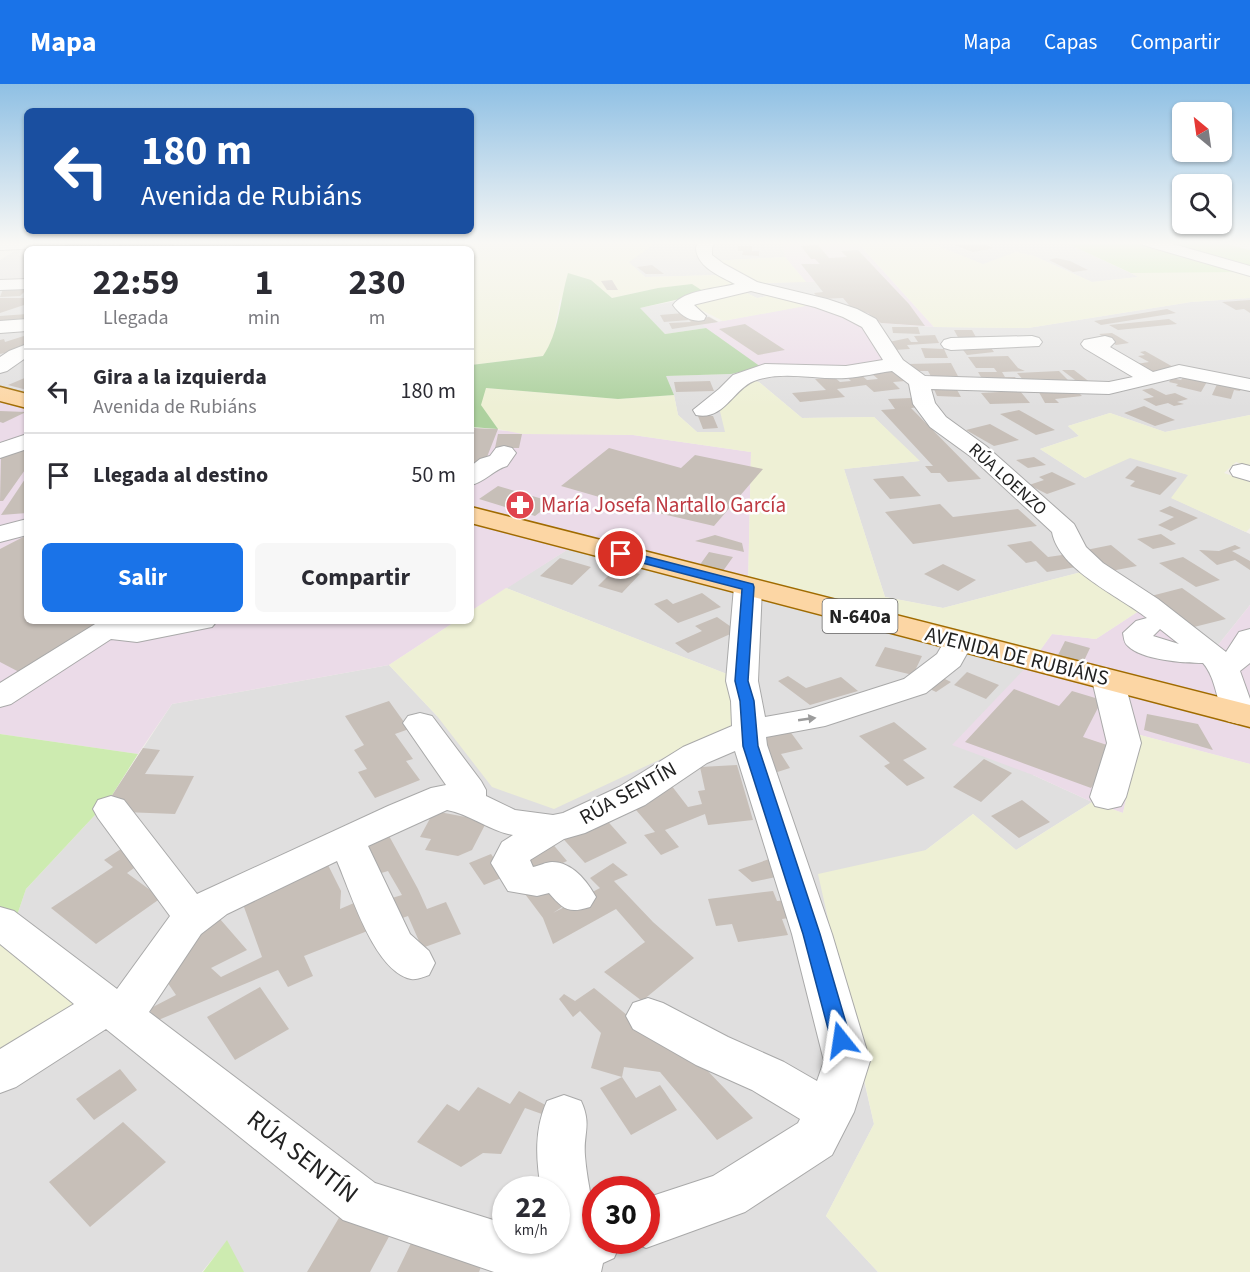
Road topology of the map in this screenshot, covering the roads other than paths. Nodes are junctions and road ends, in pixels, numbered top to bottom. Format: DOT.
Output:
graph roads {
  1 [pos="702,297"];
  2 [pos="798,297"];
  3 [pos="697,316"];
  4 [pos="24,325"];
  5 [pos="0,327"];
  6 [pos="1032,342"];
  7 [pos="1105,342"];
  8 [pos="24,352"];
  9 [pos="896,364"];
  10 [pos="1,366"];
  11 [pos="24,366"];
  12 [pos="1151,379"];
  13 [pos="919,382"];
  14 [pos="977,383"];
  15 [pos="1250,386"];
  16 [pos="0,394"];
  17 [pos="24,400"];
  18 [pos="704,410"];
  19 [pos="24,442"];
  20 [pos="0,451"];
  21 [pos="504,453"];
  22 [pos="474,476"];
  23 [pos="474,516"];
  24 [pos="24,527"];
  25 [pos="0,534"];
  26 [pos="748,587"];
  27 [pos="186,624"];
  28 [pos="113,625"];
  29 [pos="1146,627"];
  30 [pos="1250,638"];
  31 [pos="959,641"];
  32 [pos="1217,660"];
  33 [pos="1108,680"];
  34 [pos="0,697"];
  35 [pos="1245,715"];
  36 [pos="420,723"];
  37 [pos="750,731"];
  38 [pos="1108,797"];
  39 [pos="468,801"];
  40 [pos="111,808"];
  41 [pos="553,828"];
  42 [pos="347,841"];
  43 [pos="576,897"];
  44 [pos="197,916"];
  45 [pos="0,922"];
  46 [pos="414,963"];
  47 [pos="115,1010"];
  48 [pos="648,1016"];
  49 [pos="0,1072"];
  50 [pos="830,1112"];
  51 [pos="564,1116"];
  52 [pos="660,1217"];
  53 [pos="582,1250"];
  54 [pos="582,1253"];
  1 -- 3 [label="street"];
  2 -- 9 [label="street"];
  4 -- 5 [label="street"];
  6 -- 14 [label="street"];
  7 -- 12 [label="street"];
  8 -- 10 [label="street"];
  9 -- 13 [label="street"];
  9 -- 18 [label="street"];
  10 -- 11 [label="street"];
  12 -- 14 [label="street"];
  12 -- 15 [label="street"];
  13 -- 14 [label="street"];
  13 -- 32 [label="street, RÚA LOENZO"];
  16 -- 17 [label="main road"];
  19 -- 20 [label="street"];
  21 -- 22 [label="street"];
  23 -- 26 [label="main road, AVENIDA DE RUBIÁNS / N-640a"];
  24 -- 25 [label="street"];
  26 -- 31 [label="main road, AVENIDA DE RUBIÁNS / N-640a"];
  26 -- 37 [label="street"];
  27 -- 28 [label="street"];
  28 -- 34 [label="street"];
  29 -- 32 [label="street"];
  30 -- 32 [label="street"];
  31 -- 33 [label="main road, AVENIDA DE RUBIÁNS / N-640a"];
  37 -- 31 [label="street, RÚA SENTÍN, one-way"];
  32 -- 35 [label="street"];
  33 -- 35 [label="main road, AVENIDA DE RUBIÁNS / N-640a"];
  33 -- 38 [label="street"];
  36 -- 39 [label="street"];
  37 -- 41 [label="street, RÚA SENTÍN"];
  37 -- 50 [label="street"];
  39 -- 41 [label="street, RÚA SENTÍN"];
  39 -- 42 [label="street, RÚA SENTÍN"];
  40 -- 44 [label="street"];
  41 -- 43 [label="street"];
  42 -- 44 [label="street, RÚA SENTÍN"];
  42 -- 46 [label="street"];
  44 -- 47 [label="street, RÚA SENTÍN"];
  45 -- 47 [label="street, RÚA SENTÍN"];
  47 -- 49 [label="street"];
  47 -- 54 [label="street, RÚA SENTÍN"];
  48 -- 50 [label="street"];
  50 -- 52 [label="street"];
  51 -- 53 [label="street, RÚA SENTÍN"];
}
